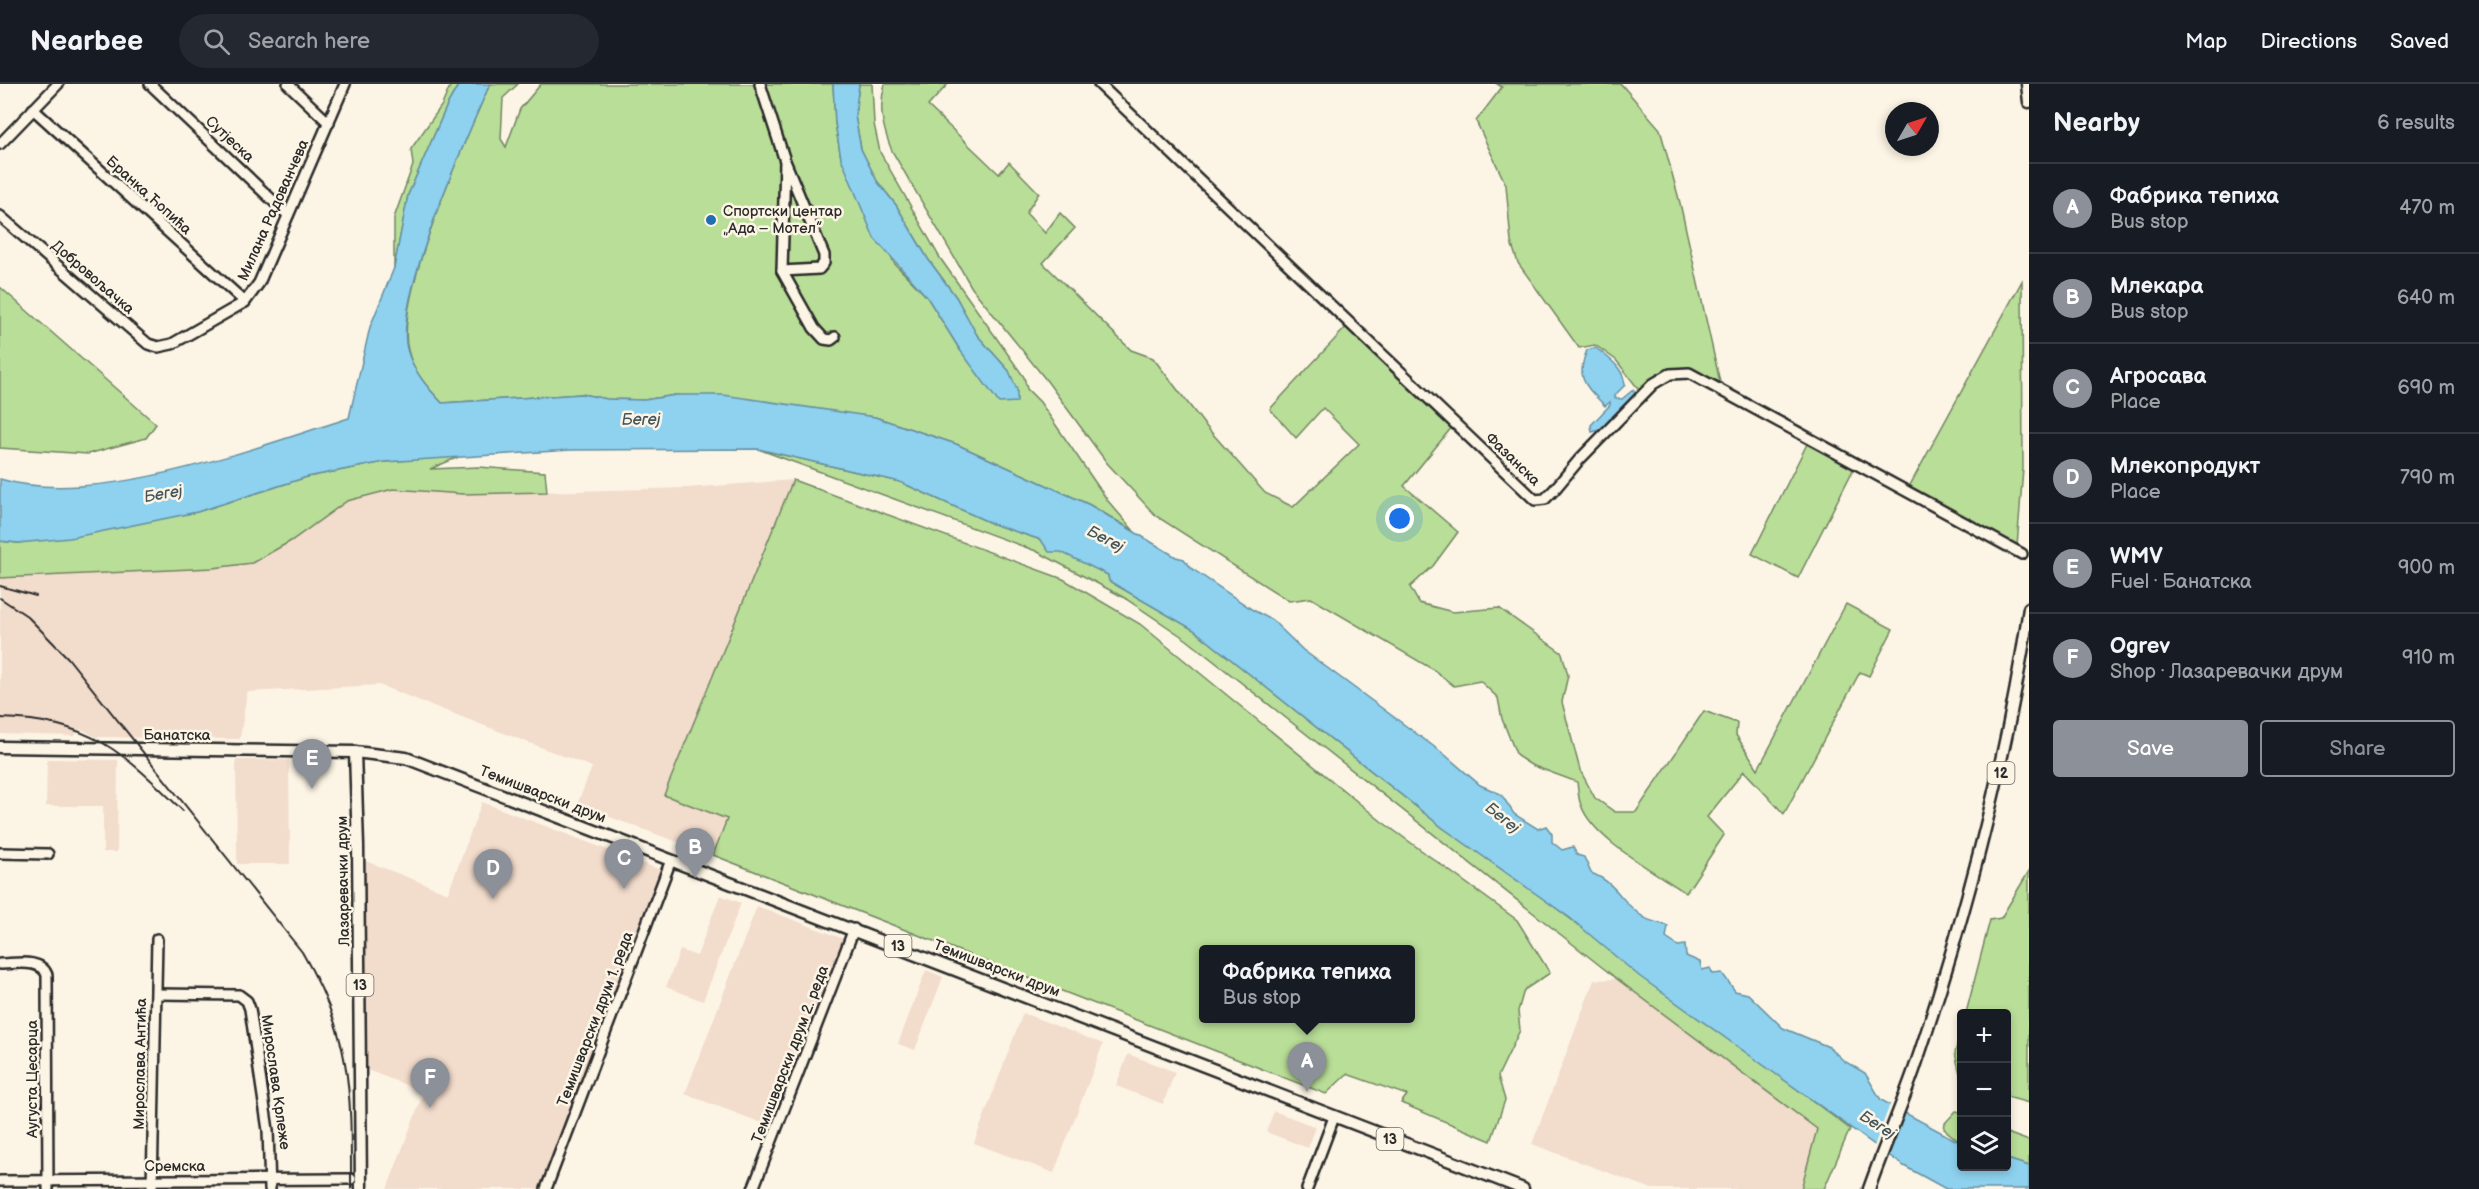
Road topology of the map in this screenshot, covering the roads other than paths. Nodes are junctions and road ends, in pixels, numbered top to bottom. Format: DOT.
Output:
graph roads {
  1 [pos="58,84"];
  2 [pos="150,84"];
  3 [pos="288,84"];
  4 [pos="345,84"];
  5 [pos="760,84"];
  6 [pos="1099,84"];
  7 [pos="2027,84"];
  8 [pos="2029,102"];
  9 [pos="33,109"];
  10 [pos="329,123"];
  11 [pos="0,144"];
  12 [pos="784,161"];
  13 [pos="288,215"];
  14 [pos="0,216"];
  15 [pos="782,271"];
  16 [pos="245,302"];
  17 [pos="835,336"];
  18 [pos="172,344"];
  19 [pos="2022,554"];
  20 [pos="2029,608"];
  21 [pos="0,747"];
  22 [pos="355,752"];
  23 [pos="0,853"];
  24 [pos="48,854"];
  25 [pos="672,860"];
  26 [pos="854,929"];
  27 [pos="157,939"];
  28 [pos="0,964"];
  29 [pos="157,994"];
  30 [pos="1334,1117"];
  31 [pos="351,1179"];
  32 [pos="0,1181"];
  33 [pos="48,1185"];
  34 [pos="152,1185"];
  35 [pos="270,1185"];
  36 [pos="1869,1188"];
  37 [pos="362,1189"];
  38 [pos="546,1189"];
  39 [pos="753,1189"];
  40 [pos="1307,1189"];
  41 [pos="1523,1189"];
  1 -- 9 [label="street"];
  2 -- 13 [label="street, Сутјеска"];
  3 -- 10 [label="street"];
  4 -- 10 [label="street, Милана Радованчева"];
  5 -- 12 [label="street"];
  6 -- 19 [label="street, Фазанска"];
  7 -- 8 [label="main road"];
  9 -- 11 [label="street"];
  9 -- 16 [label="street, Бранка Ћопића"];
  10 -- 13 [label="street, Милана Радованчева"];
  12 -- 15 [label="street"];
  12 -- 15 [label="street"];
  13 -- 16 [label="street, Милана Радованчева"];
  14 -- 18 [label="street, Добровољачка"];
  15 -- 17 [label="street"];
  16 -- 18 [label="street, Милана Радованчева"];
  20 -- 36 [label="main road, 12"];
  21 -- 22 [label="main road, Банатска"];
  22 -- 25 [label="main road, Темишварски друм / 13"];
  22 -- 37 [label="main road, Лазаревачки друм / 13"];
  23 -- 24 [label="street"];
  25 -- 26 [label="main road, Темишварски друм / 13"];
  25 -- 38 [label="street, Темишварски друм 1. реда"];
  26 -- 30 [label="main road, Темишварски друм / 13"];
  26 -- 39 [label="street, Темишварски друм 2. реда"];
  27 -- 29 [label="street, Мирослава Антића"];
  28 -- 33 [label="street, Аугуста Цесарца"];
  29 -- 34 [label="street, Мирослава Антића"];
  29 -- 35 [label="street, Мирослава Крлеже"];
  30 -- 40 [label="street"];
  30 -- 41 [label="main road, Темишварски друм / 13"];
  31 -- 35 [label="street, Сремска"];
  32 -- 33 [label="street, Сремска"];
  33 -- 34 [label="street, Сремска"];
  34 -- 35 [label="street, Сремска"];
}
